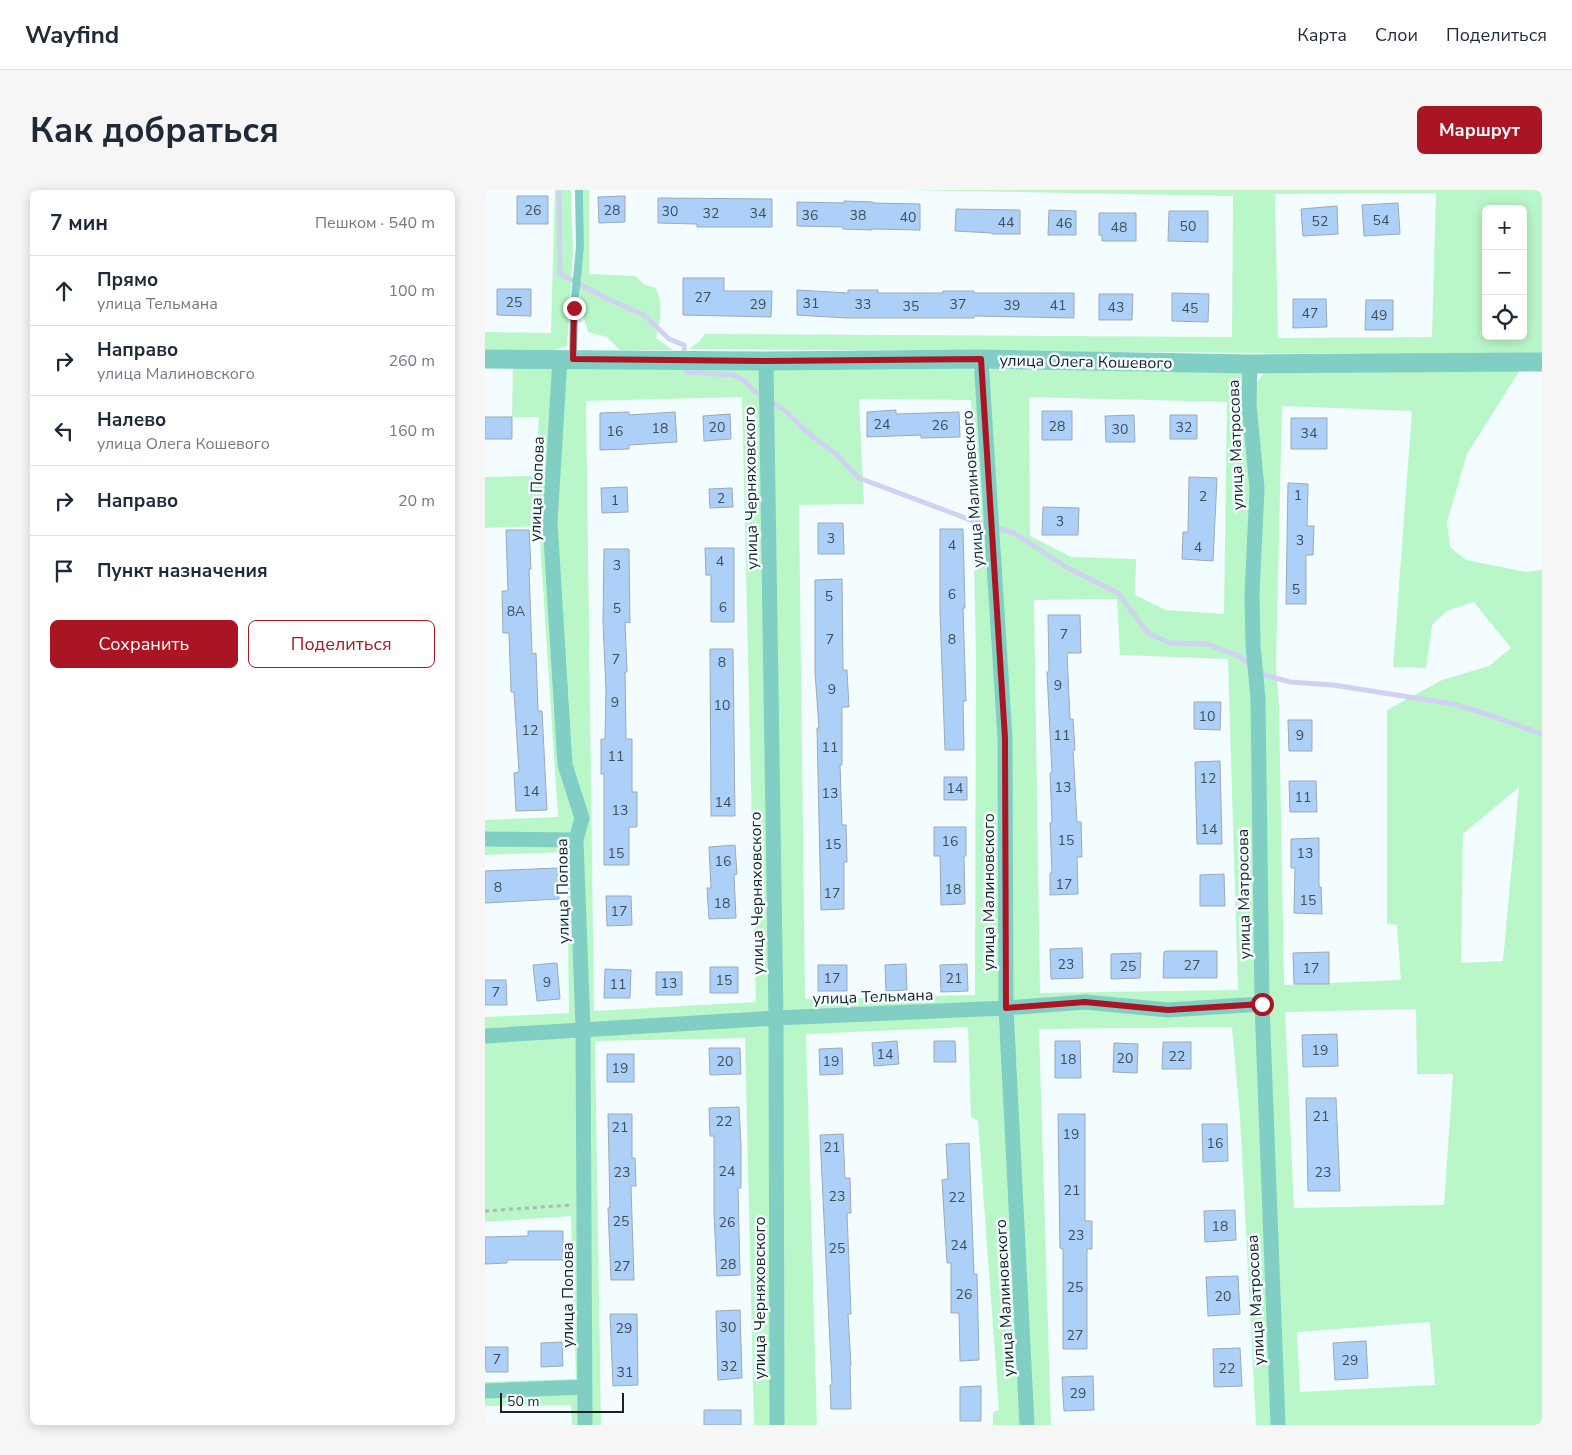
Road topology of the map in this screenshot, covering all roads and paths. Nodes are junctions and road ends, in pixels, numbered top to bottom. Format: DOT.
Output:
graph roads {
  1 [pos="579,190"];
  2 [pos="485,359"];
  3 [pos="567,359"];
  4 [pos="981,359"];
  5 [pos="766,361"];
  6 [pos="1542,362"];
  7 [pos="1250,364"];
  8 [pos="485,839"];
  9 [pos="576,840"];
  10 [pos="1262,1004"];
  11 [pos="1006,1008"];
  12 [pos="776,1018"];
  13 [pos="583,1030"];
  14 [pos="485,1036"];
  15 [pos="584,1204"];
  16 [pos="485,1211"];
  17 [pos="585,1387"];
  18 [pos="485,1391"];
  19 [pos="585,1425"];
  20 [pos="777,1425"];
  21 [pos="1027,1425"];
  22 [pos="1278,1425"];
  1 -- 3 [label="lane"];
  2 -- 3 [label="street, улица Олега Кошевого"];
  3 -- 5 [label="street, улица Олега Кошевого"];
  3 -- 9 [label="street, улица Попова"];
  4 -- 5 [label="street, улица Олега Кошевого"];
  4 -- 7 [label="street, улица Олега Кошевого"];
  4 -- 11 [label="street, улица Малиновского"];
  5 -- 12 [label="street, улица Черняховского"];
  6 -- 7 [label="street, улица Олега Кошевого"];
  7 -- 10 [label="street, улица Матросова"];
  8 -- 9 [label="street"];
  9 -- 13 [label="street, улица Попова"];
  10 -- 11 [label="street, улица Тельмана"];
  10 -- 22 [label="street, улица Матросова"];
  11 -- 12 [label="street, улица Тельмана"];
  11 -- 21 [label="street, улица Малиновского"];
  12 -- 13 [label="street, улица Тельмана"];
  12 -- 20 [label="street, улица Черняховского"];
  13 -- 14 [label="street, улица Тельмана"];
  13 -- 15 [label="street, улица Попова"];
  15 -- 16 [label="path"];
  15 -- 17 [label="street, улица Попова"];
  17 -- 18 [label="street"];
  17 -- 19 [label="street, улица Попова"];
}
